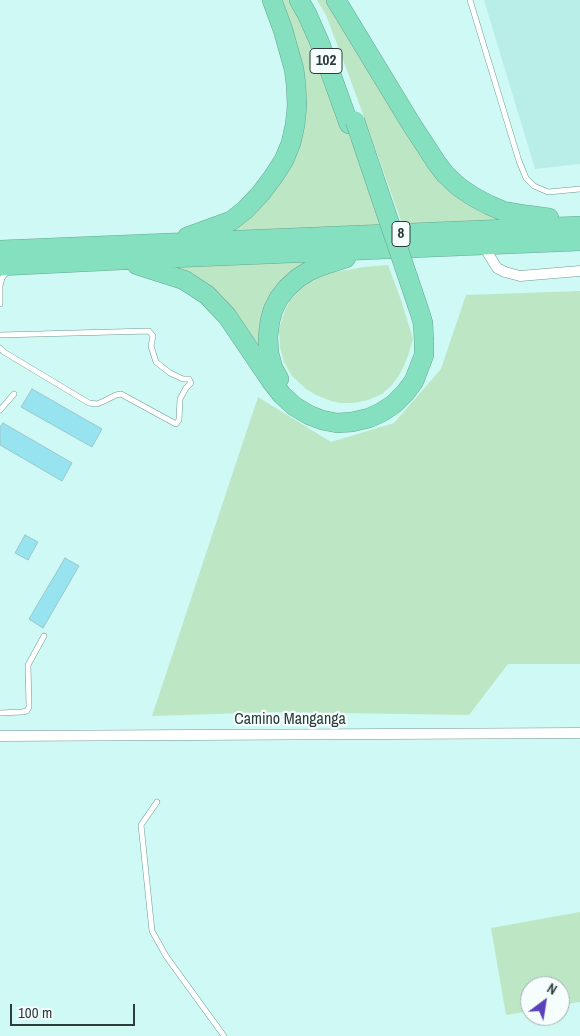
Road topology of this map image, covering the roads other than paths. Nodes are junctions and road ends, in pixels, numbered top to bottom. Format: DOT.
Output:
graph roads {
  1 [pos="272,0"];
  2 [pos="299,0"];
  3 [pos="310,0"];
  4 [pos="336,0"];
  5 [pos="470,0"];
  6 [pos="352,123"];
  7 [pos="580,189"];
  8 [pos="580,218"];
  9 [pos="580,226"];
  10 [pos="580,240"];
  11 [pos="173,243"];
  12 [pos="483,245"];
  13 [pos="222,249"];
  14 [pos="0,250"];
  15 [pos="361,250"];
  16 [pos="122,260"];
  17 [pos="7,266"];
  18 [pos="580,271"];
  19 [pos="0,304"];
  20 [pos="0,335"];
  21 [pos="420,341"];
  22 [pos="0,348"];
  23 [pos="14,394"];
  24 [pos="0,410"];
  25 [pos="44,636"];
  26 [pos="0,713"];
  27 [pos="580,733"];
  28 [pos="0,736"];
  29 [pos="157,802"];
  30 [pos="224,1036"];
  1 -- 11 [label="highway"];
  2 -- 6 [label="highway, 102"];
  3 -- 6 [label="highway, 102"];
  4 -- 8 [label="highway"];
  5 -- 7 [label="lane"];
  6 -- 21 [label="highway, 102"];
  9 -- 13 [label="highway, 8"];
  10 -- 12 [label="highway, 8"];
  11 -- 13 [label="highway, 8"];
  11 -- 14 [label="highway, 8"];
  12 -- 15 [label="highway, 8"];
  12 -- 18 [label="street"];
  13 -- 15 [label="highway, 8"];
  13 -- 16 [label="highway, 8"];
  15 -- 21 [label="highway"];
  16 -- 17 [label="highway, 8"];
  16 -- 21 [label="highway"];
  17 -- 19 [label="lane"];
  20 -- 22 [label="lane"];
  23 -- 24 [label="lane"];
  25 -- 26 [label="lane"];
  27 -- 28 [label="street, Camino Manganga"];
  29 -- 30 [label="lane"];
}
